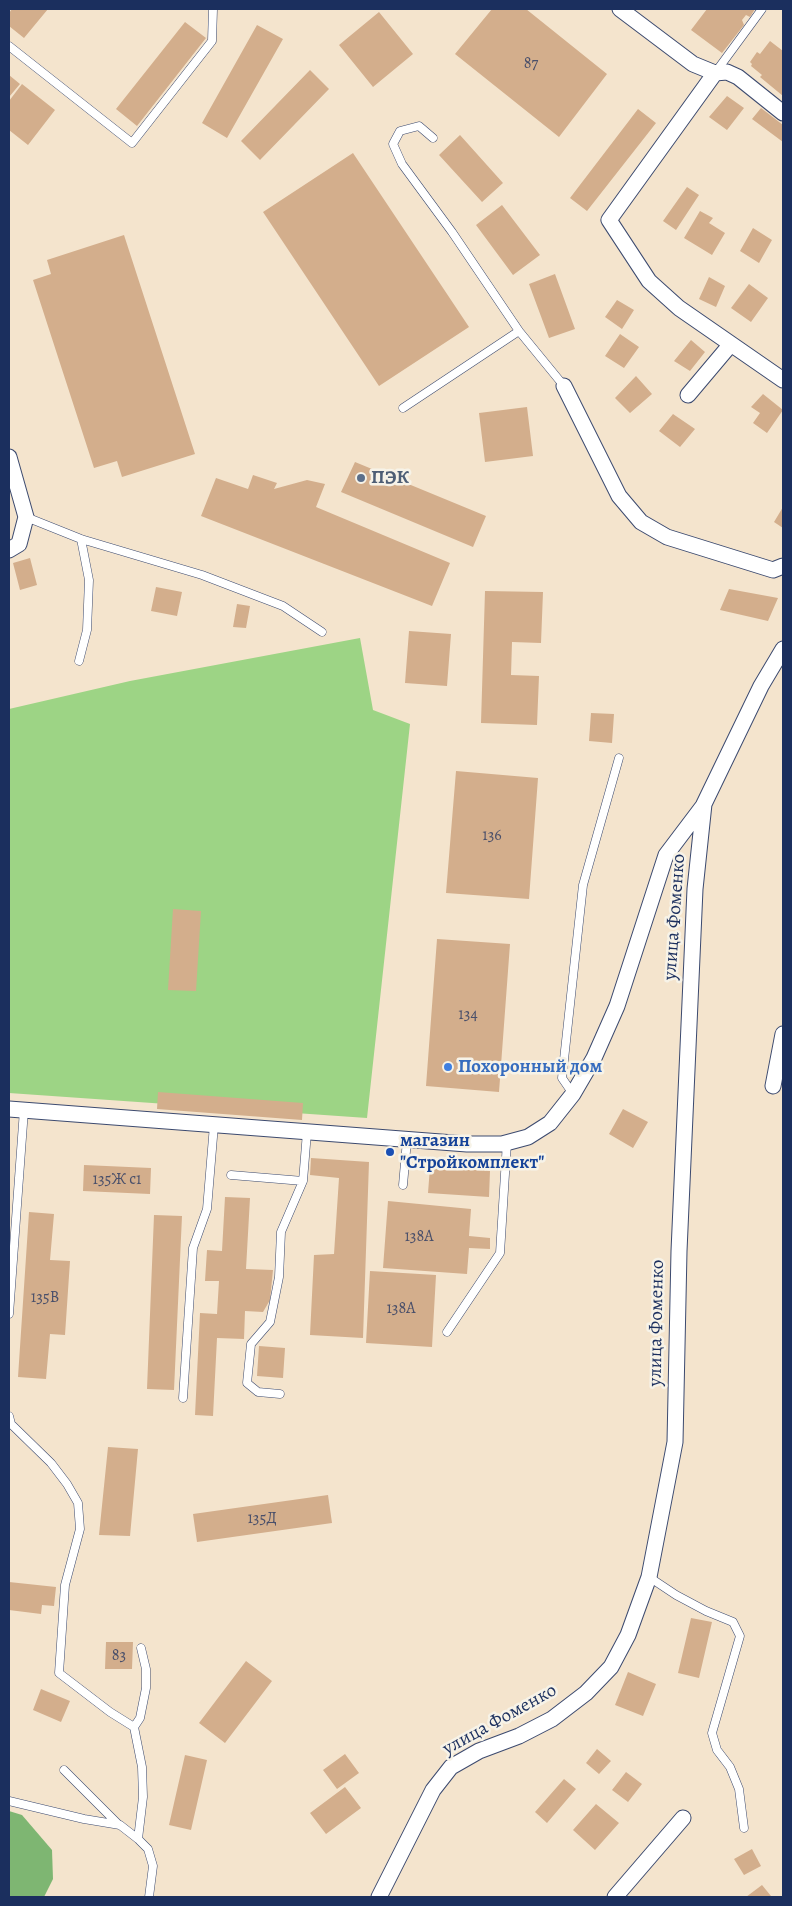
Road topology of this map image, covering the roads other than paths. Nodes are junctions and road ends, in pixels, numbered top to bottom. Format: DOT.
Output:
graph roads {
  1 [pos="213,9"];
  2 [pos="620,9"];
  3 [pos="762,9"];
  4 [pos="9,46"];
  5 [pos="715,73"];
  6 [pos="783,113"];
  7 [pos="432,138"];
  8 [pos="519,331"];
  9 [pos="731,344"];
  10 [pos="783,380"];
  11 [pos="564,386"];
  12 [pos="688,395"];
  13 [pos="403,408"];
  14 [pos="9,456"];
  15 [pos="26,517"];
  16 [pos="81,539"];
  17 [pos="9,550"];
  18 [pos="783,566"];
  19 [pos="322,632"];
  20 [pos="783,649"];
  21 [pos="79,661"];
  22 [pos="619,758"];
  23 [pos="704,804"];
  24 [pos="783,1034"];
  25 [pos="773,1086"];
  26 [pos="573,1094"];
  27 [pos="16,1110"];
  28 [pos="214,1125"];
  29 [pos="307,1132"];
  30 [pos="406,1140"];
  31 [pos="508,1142"];
  32 [pos="231,1175"];
  33 [pos="303,1181"];
  34 [pos="403,1185"];
  35 [pos="9,1314"];
  36 [pos="447,1332"];
  37 [pos="280,1394"];
  38 [pos="183,1398"];
  39 [pos="9,1416"];
  40 [pos="649,1576"];
  41 [pos="141,1648"];
  42 [pos="134,1727"];
  43 [pos="64,1770"];
  44 [pos="9,1801"];
  45 [pos="683,1818"];
  46 [pos="120,1825"];
  47 [pos="744,1828"];
  48 [pos="138,1839"];
  49 [pos="149,1897"];
  50 [pos="379,1897"];
  51 [pos="615,1897"];
  1 -- 4 [label="lane"];
  2 -- 5 [label="street"];
  3 -- 5 [label="lane"];
  5 -- 6 [label="street"];
  5 -- 9 [label="street"];
  7 -- 8 [label="lane"];
  8 -- 11 [label="lane"];
  8 -- 13 [label="lane"];
  9 -- 10 [label="street"];
  9 -- 12 [label="street"];
  11 -- 18 [label="street"];
  14 -- 15 [label="street"];
  15 -- 16 [label="lane"];
  15 -- 17 [label="street"];
  16 -- 19 [label="lane"];
  16 -- 21 [label="lane"];
  20 -- 23 [label="street, улица Фоменко"];
  22 -- 26 [label="lane"];
  23 -- 26 [label="street"];
  23 -- 40 [label="street, улица Фоменко"];
  24 -- 25 [label="street"];
  26 -- 31 [label="street"];
  27 -- 28 [label="street"];
  27 -- 35 [label="lane"];
  28 -- 29 [label="street"];
  28 -- 38 [label="lane"];
  29 -- 30 [label="street"];
  29 -- 33 [label="lane"];
  30 -- 31 [label="street"];
  30 -- 34 [label="lane"];
  31 -- 36 [label="lane"];
  32 -- 33 [label="lane"];
  33 -- 37 [label="lane"];
  39 -- 42 [label="lane"];
  40 -- 47 [label="lane"];
  40 -- 50 [label="street, улица Фоменко"];
  41 -- 42 [label="lane"];
  42 -- 48 [label="lane"];
  43 -- 46 [label="lane"];
  44 -- 46 [label="lane"];
  45 -- 51 [label="street"];
  46 -- 48 [label="lane"];
  48 -- 49 [label="lane"];
}
